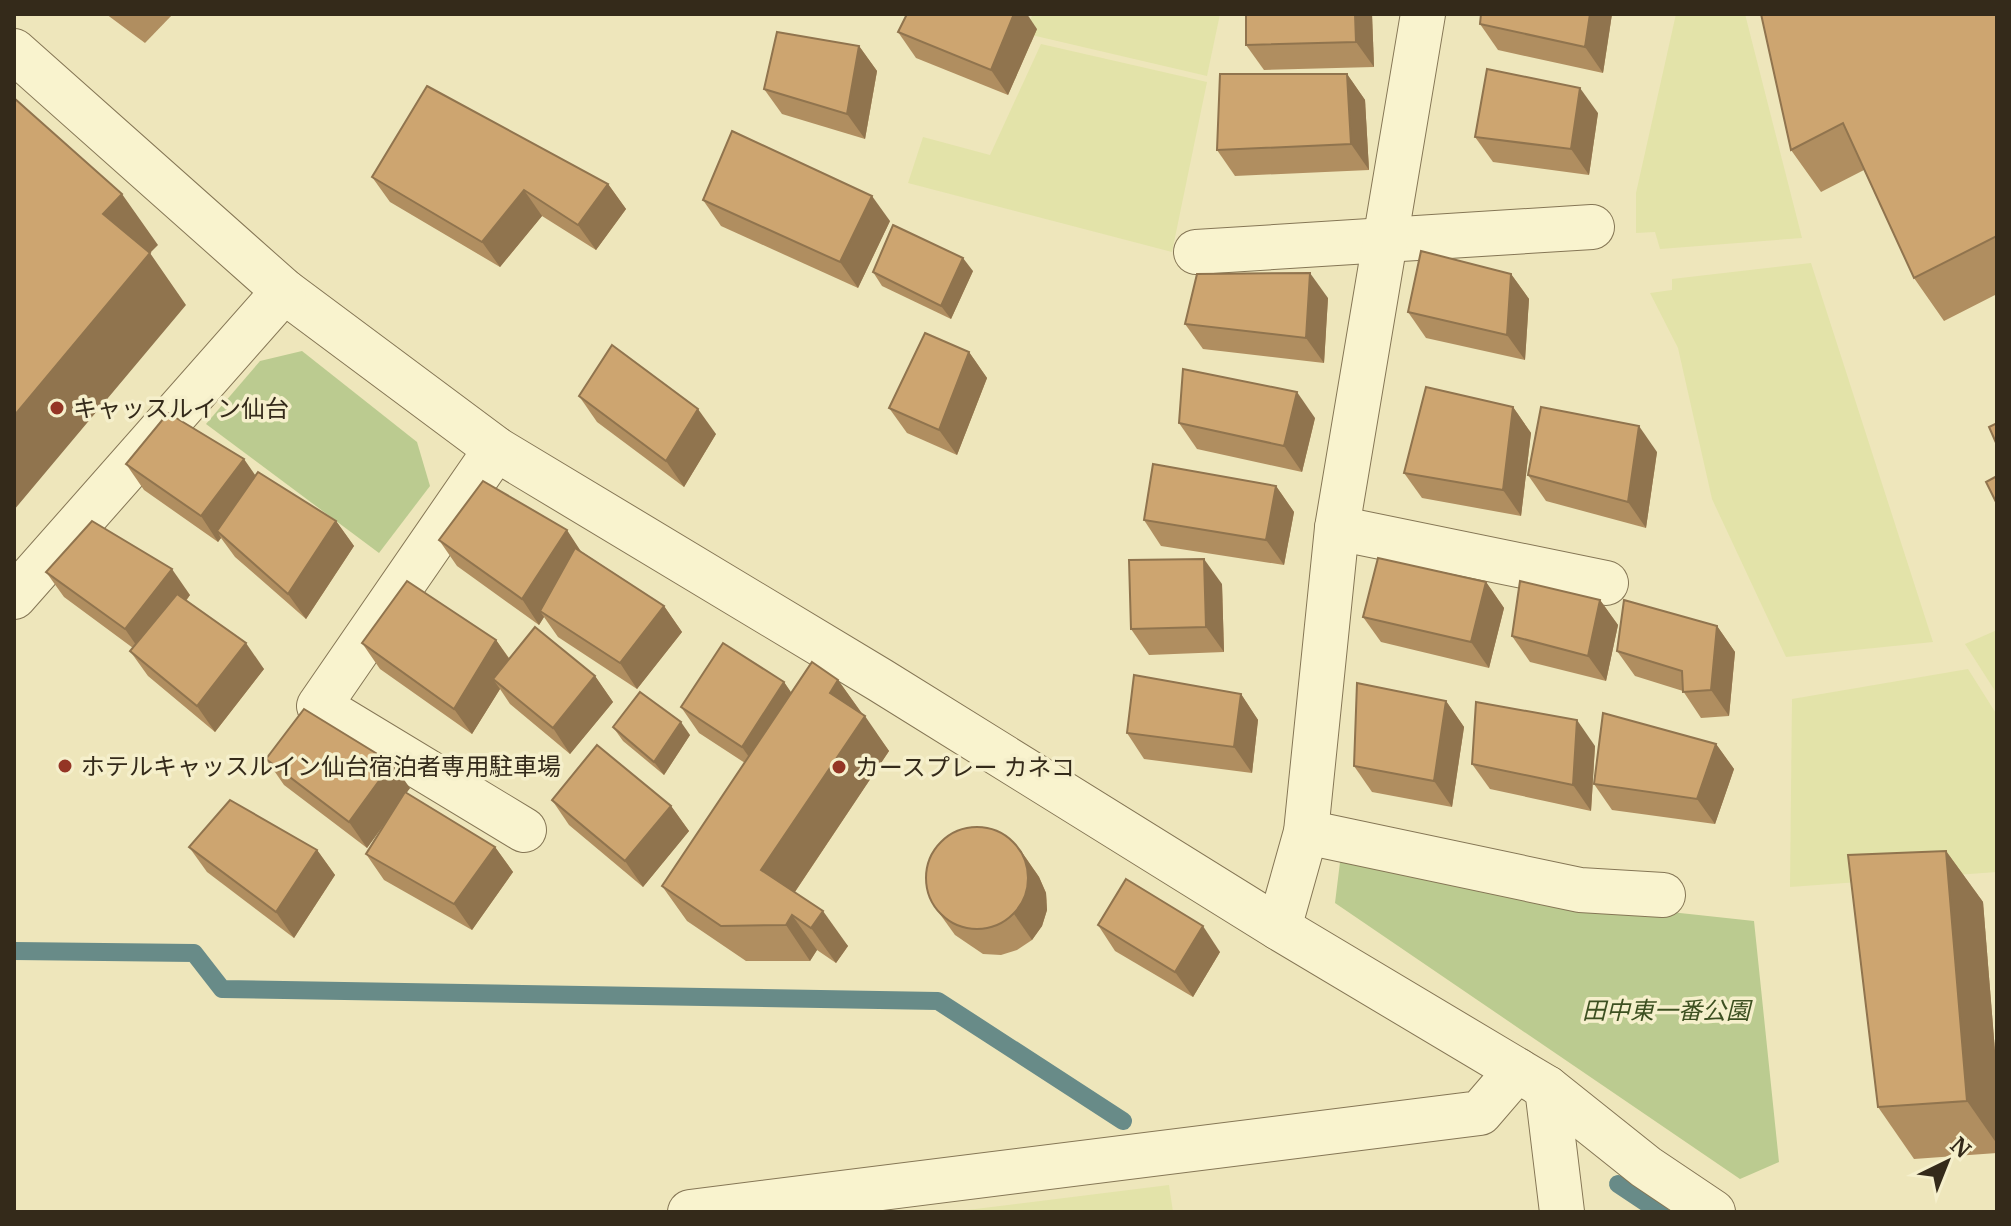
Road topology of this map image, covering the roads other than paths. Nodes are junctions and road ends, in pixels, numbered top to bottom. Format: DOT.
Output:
graph roads {
  1 [pos="1423,14"];
  2 [pos="14,51"];
  3 [pos="1592,227"];
  4 [pos="1385,241"];
  5 [pos="1196,252"];
  6 [pos="284,291"];
  7 [pos="496,449"];
  8 [pos="1337,528"];
  9 [pos="1606,583"];
  10 [pos="14,597"];
  11 [pos="524,830"];
  12 [pos="1306,832"];
  13 [pos="1663,895"];
  14 [pos="1279,928"];
  15 [pos="1532,1079"];
  16 [pos="690,1212"];
  17 [pos="1562,1212"];
  18 [pos="1713,1212"];
  1 -- 4 [label="street"];
  2 -- 6 [label="street"];
  3 -- 4 [label="street"];
  4 -- 5 [label="street"];
  4 -- 8 [label="street"];
  6 -- 7 [label="street"];
  6 -- 10 [label="street"];
  7 -- 11 [label="street"];
  7 -- 14 [label="street"];
  8 -- 9 [label="street"];
  8 -- 12 [label="street"];
  12 -- 13 [label="street"];
  12 -- 14 [label="street"];
  14 -- 15 [label="street"];
  15 -- 16 [label="street"];
  15 -- 17 [label="street"];
  15 -- 18 [label="street"];
}
